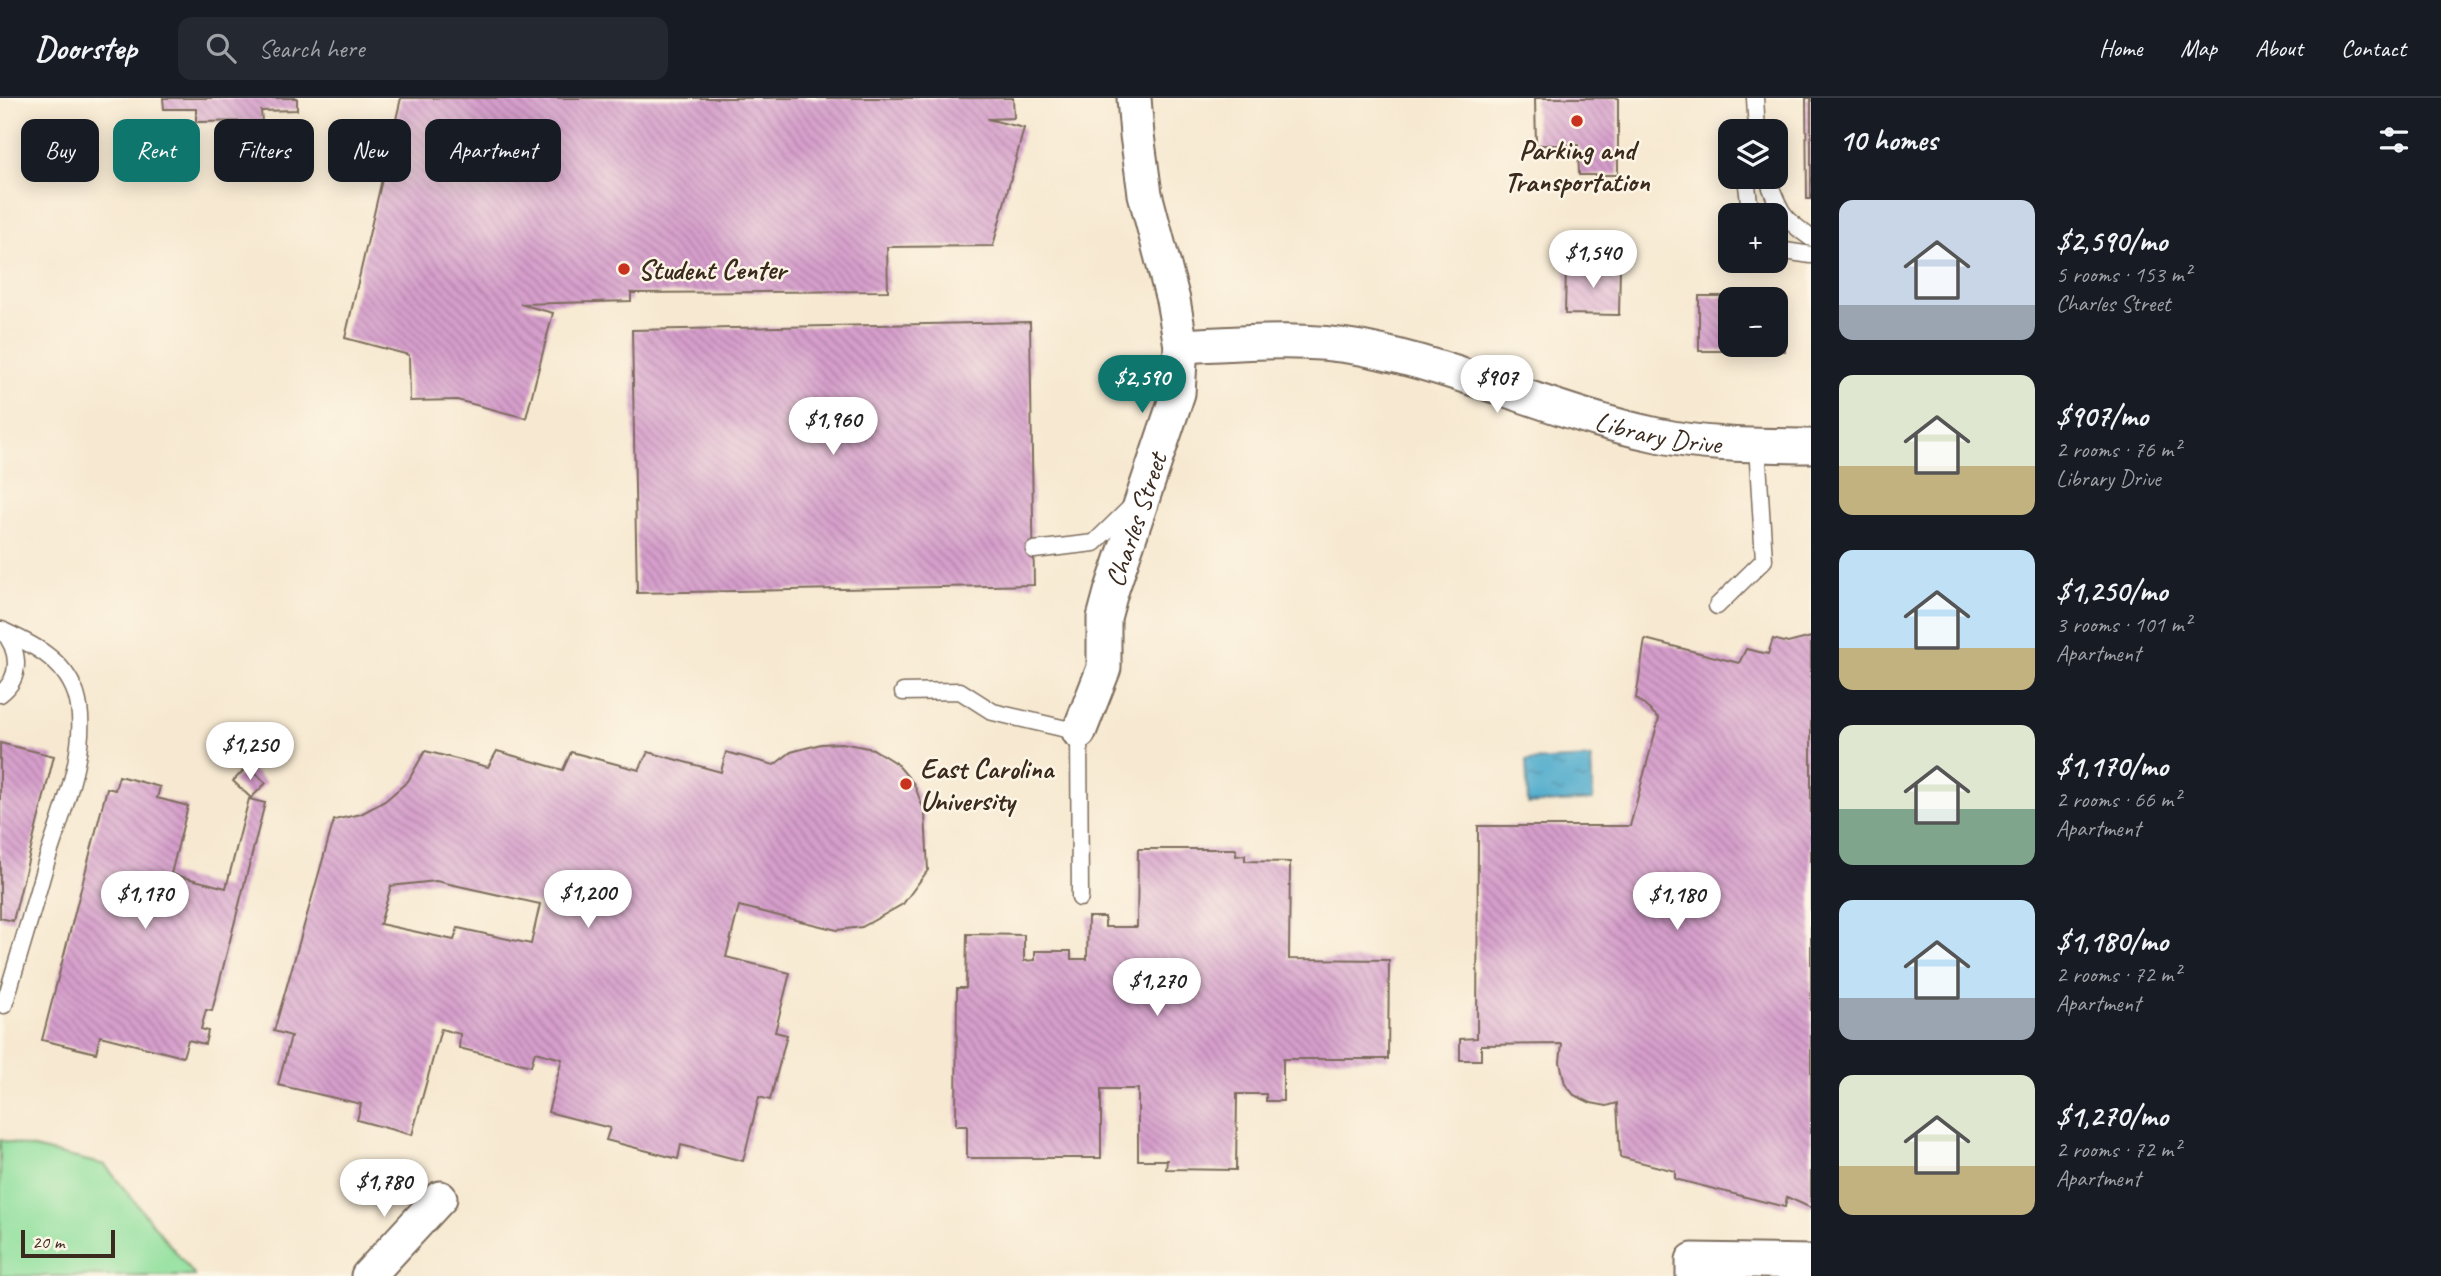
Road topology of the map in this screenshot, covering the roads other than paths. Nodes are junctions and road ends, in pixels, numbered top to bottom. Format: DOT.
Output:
graph roads {
  1 [pos="1134,98"];
  2 [pos="1755,98"];
  3 [pos="1756,119"];
  4 [pos="1771,189"];
  5 [pos="1811,237"];
  6 [pos="1788,251"];
  7 [pos="1811,255"];
  8 [pos="1181,346"];
  9 [pos="1757,445"];
  10 [pos="1811,446"];
  11 [pos="1145,493"];
  12 [pos="1034,550"];
  13 [pos="1717,606"];
  14 [pos="1,629"];
  15 [pos="903,692"];
  16 [pos="0,694"];
  17 [pos="1079,732"];
  18 [pos="1080,898"];
  19 [pos="4,1005"];
  20 [pos="440,1198"];
  21 [pos="1811,1262"];
  22 [pos="1693,1268"];
  23 [pos="1768,1268"];
  24 [pos="368,1276"];
  1 -- 8 [label="street, Charles Street"];
  2 -- 3 [label="lane"];
  4 -- 5 [label="lane"];
  6 -- 7 [label="lane"];
  8 -- 9 [label="street, Library Drive"];
  8 -- 11 [label="street, Charles Street"];
  9 -- 10 [label="street, Library Drive"];
  9 -- 13 [label="lane"];
  11 -- 12 [label="lane"];
  11 -- 17 [label="street, Charles Street"];
  14 -- 16 [label="lane"];
  14 -- 19 [label="lane"];
  15 -- 17 [label="lane"];
  17 -- 18 [label="lane"];
  20 -- 24 [label="street"];
  21 -- 23 [label="street"];
  22 -- 23 [label="street"];
}
